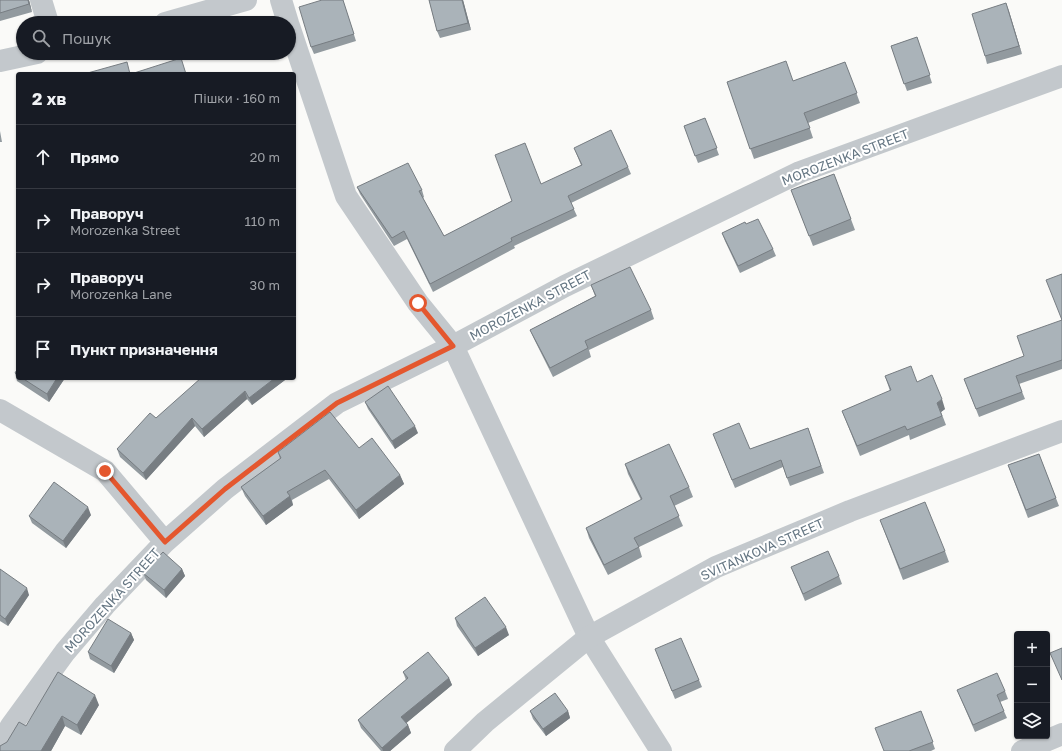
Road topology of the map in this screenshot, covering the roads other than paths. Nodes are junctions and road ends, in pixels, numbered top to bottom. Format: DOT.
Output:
graph roads {
  1 [pos="41,0"];
  2 [pos="246,0"];
  3 [pos="281,0"];
  4 [pos="46,16"];
  5 [pos="190,16"];
  6 [pos="286,16"];
  7 [pos="296,45"];
  8 [pos="16,58"];
  9 [pos="0,62"];
  10 [pos="1062,76"];
  11 [pos="453,346"];
  12 [pos="0,410"];
  13 [pos="1062,431"];
  14 [pos="165,542"];
  15 [pos="589,637"];
  16 [pos="1062,734"];
  17 [pos="0,745"];
  18 [pos="456,751"];
  19 [pos="660,751"];
  20 [pos="1022,751"];
  1 -- 4 [label="street"];
  2 -- 5 [label="street"];
  3 -- 6 [label="street"];
  7 -- 11 [label="street"];
  8 -- 9 [label="street"];
  10 -- 11 [label="street, MOROZENKA STREET"];
  11 -- 14 [label="street, MOROZENKA STREET"];
  11 -- 15 [label="street"];
  12 -- 14 [label="street"];
  13 -- 15 [label="street, SVITANKOVA STREET"];
  14 -- 17 [label="street, MOROZENKA STREET"];
  15 -- 18 [label="street, SVITANKOVA STREET"];
  15 -- 19 [label="street"];
  16 -- 20 [label="street"];
}
